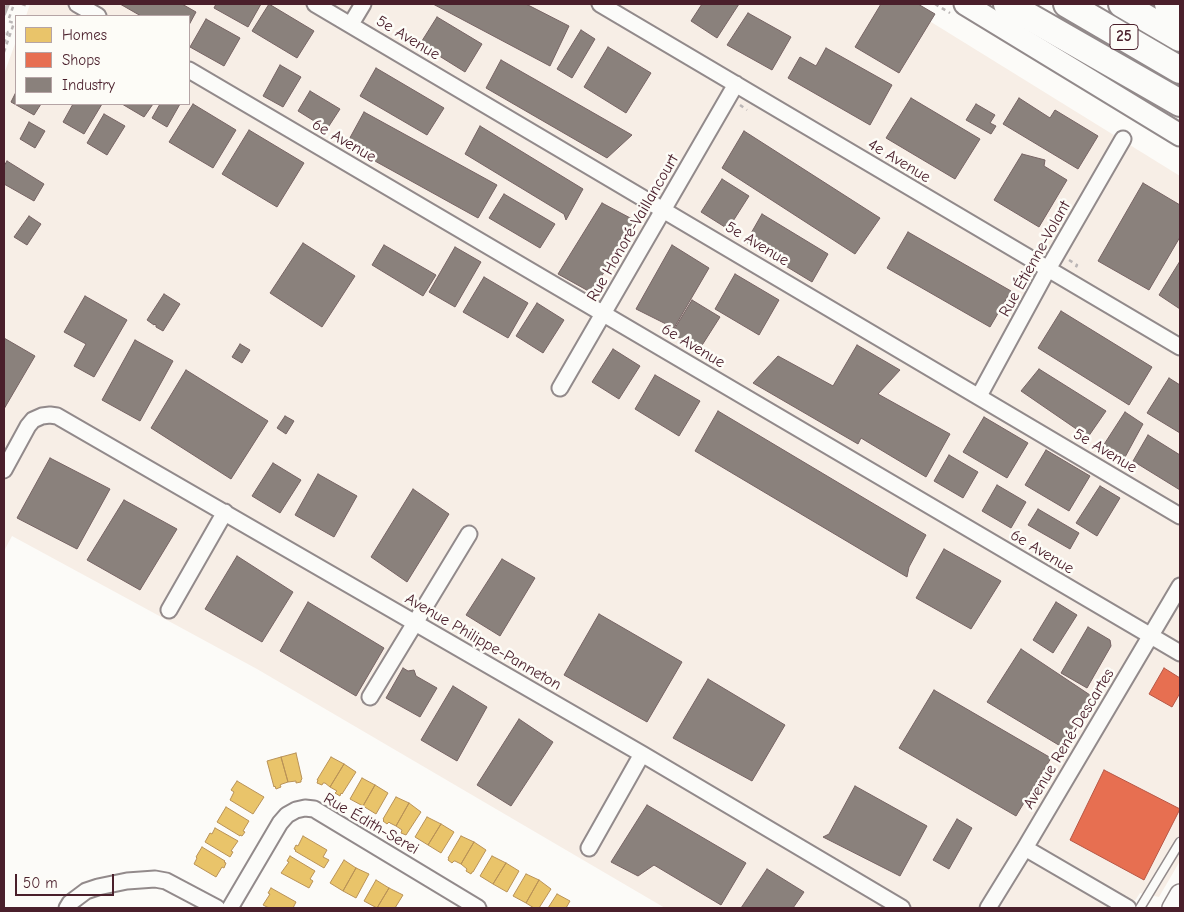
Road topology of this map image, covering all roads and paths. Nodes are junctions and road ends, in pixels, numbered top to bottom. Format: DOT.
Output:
graph roads {
  1 [pos="14,4"];
  2 [pos="22,4"];
  3 [pos="29,4"];
  4 [pos="77,4"];
  5 [pos="315,4"];
  6 [pos="363,4"];
  7 [pos="600,4"];
  8 [pos="965,4"];
  9 [pos="1007,4"];
  10 [pos="1067,4"];
  11 [pos="1122,4"];
  12 [pos="1168,4"];
  13 [pos="1180,13"];
  14 [pos="96,15"];
  15 [pos="351,24"];
  16 [pos="11,33"];
  17 [pos="1180,38"];
  18 [pos="4,43"];
  19 [pos="4,52"];
  20 [pos="1180,70"];
  21 [pos="190,71"];
  22 [pos="736,84"];
  23 [pos="1180,103"];
  24 [pos="1180,136"];
  25 [pos="1123,139"];
  26 [pos="664,210"];
  27 [pos="1048,270"];
  28 [pos="604,314"];
  29 [pos="1180,347"];
  30 [pos="560,388"];
  31 [pos="978,396"];
  32 [pos="4,470"];
  33 [pos="225,512"];
  34 [pos="1180,516"];
  35 [pos="469,534"];
  36 [pos="1180,586"];
  37 [pos="169,610"];
  38 [pos="415,623"];
  39 [pos="1150,636"];
  40 [pos="1180,653"];
  41 [pos="370,697"];
  42 [pos="642,754"];
  43 [pos="1180,842"];
  44 [pos="589,848"];
  45 [pos="1025,848"];
  46 [pos="1180,894"];
  47 [pos="67,908"];
  48 [pos="217,908"];
  49 [pos="230,908"];
  50 [pos="478,908"];
  51 [pos="902,908"];
  52 [pos="988,908"];
  53 [pos="1130,908"];
  54 [pos="1172,908"];
  1 -- 16 [label="path"];
  2 -- 3 [label="path"];
  4 -- 14 [label="street"];
  5 -- 15 [label="street, 5e Avenue"];
  6 -- 15 [label="street"];
  7 -- 22 [label="street, 4e Avenue"];
  8 -- 24 [label="main road"];
  9 -- 23 [label="highway"];
  10 -- 20 [label="highway, 25"];
  11 -- 17 [label="highway, 25"];
  12 -- 13 [label="highway"];
  15 -- 26 [label="street, 5e Avenue"];
  16 -- 18 [label="path"];
  16 -- 19 [label="path"];
  21 -- 28 [label="street, 6e Avenue"];
  22 -- 26 [label="street, Rue Honoré-Vaillancourt"];
  22 -- 27 [label="street, 4e Avenue"];
  25 -- 27 [label="street, Rue Étienne-Volant"];
  26 -- 28 [label="street, Rue Honoré-Vaillancourt"];
  26 -- 31 [label="street, 5e Avenue"];
  27 -- 29 [label="street, 4e Avenue"];
  27 -- 31 [label="street, Rue Étienne-Volant"];
  28 -- 30 [label="street, Rue Honoré-Vaillancourt"];
  28 -- 39 [label="street, 6e Avenue"];
  31 -- 34 [label="street, 5e Avenue"];
  32 -- 33 [label="street, Avenue Philippe-Panneton"];
  33 -- 37 [label="street"];
  33 -- 38 [label="street, Avenue Philippe-Panneton"];
  35 -- 38 [label="street"];
  36 -- 39 [label="street, Avenue René-Descartes"];
  38 -- 41 [label="street"];
  38 -- 42 [label="street, Avenue Philippe-Panneton"];
  39 -- 40 [label="street, 6e Avenue"];
  39 -- 45 [label="street, Avenue René-Descartes"];
  42 -- 44 [label="street"];
  42 -- 51 [label="street, Avenue Philippe-Panneton"];
  43 -- 53 [label="lane"];
  45 -- 52 [label="street, Avenue René-Descartes"];
  45 -- 53 [label="street"];
  46 -- 54 [label="street"];
  47 -- 48 [label="street"];
  49 -- 50 [label="street, Rue Édith-Serei"];
}
